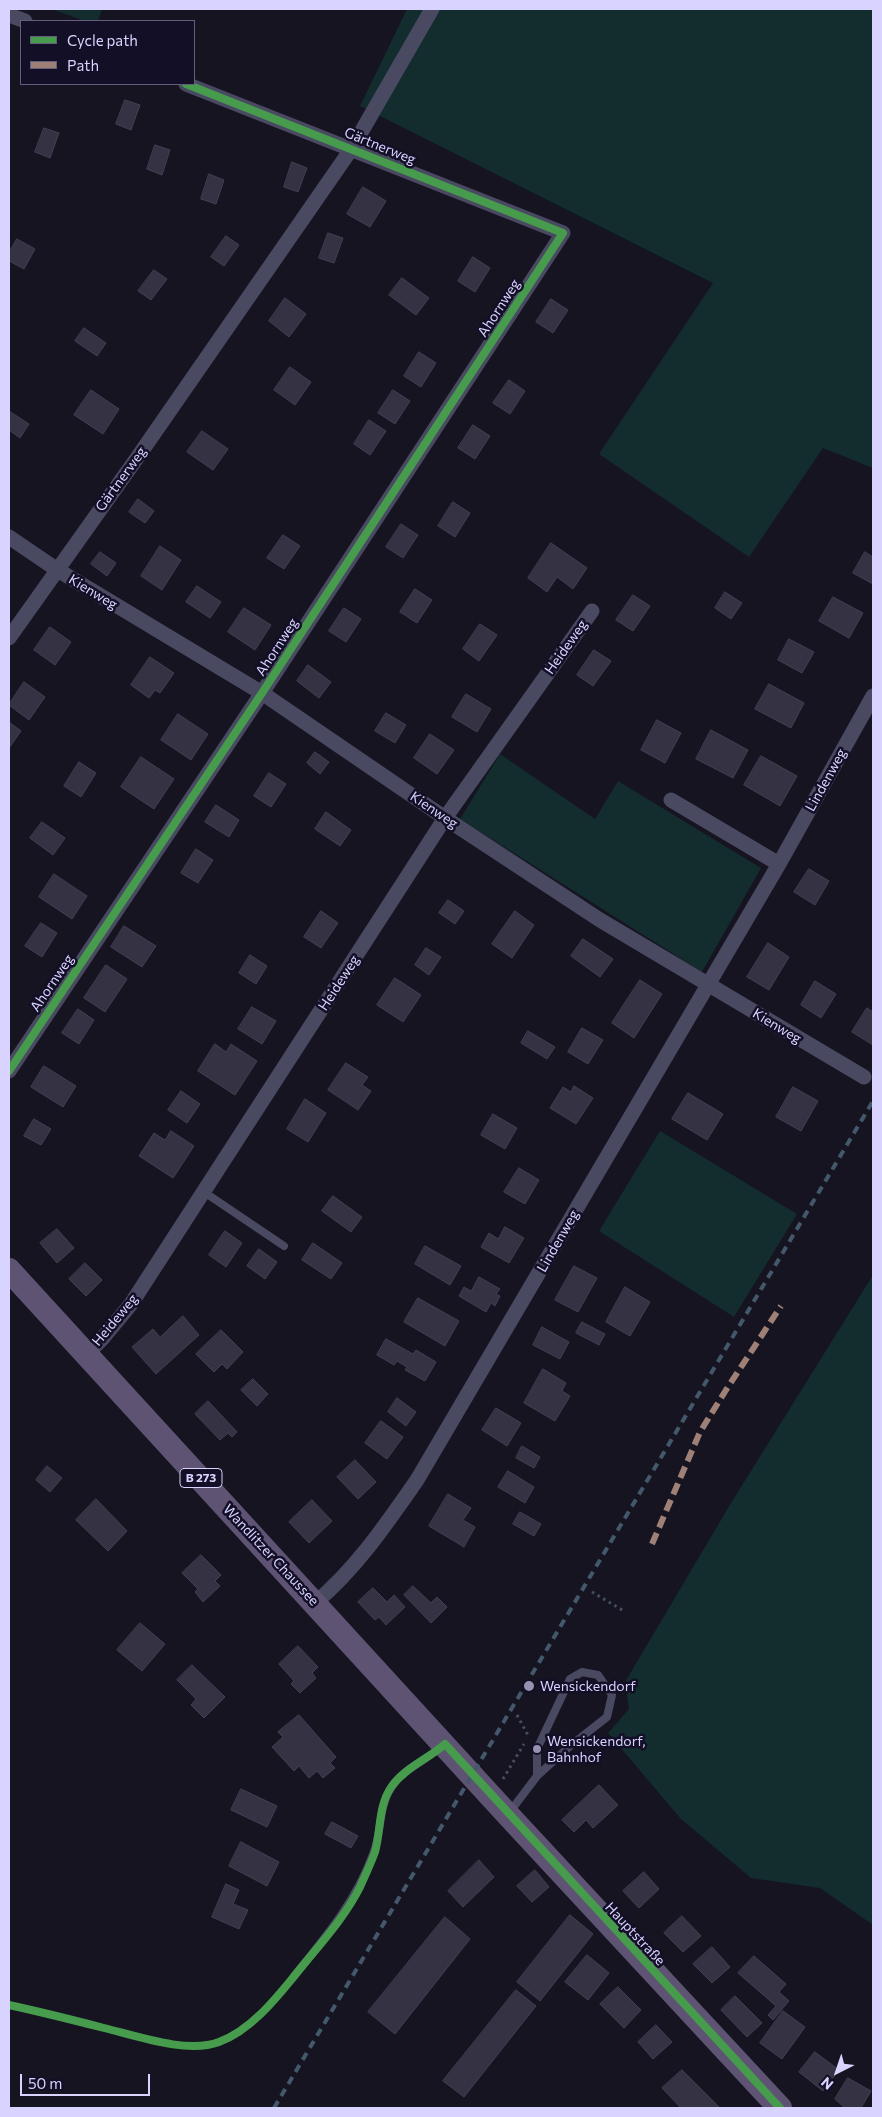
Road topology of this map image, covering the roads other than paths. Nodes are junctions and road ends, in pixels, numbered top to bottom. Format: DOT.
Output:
graph roads {
  1 [pos="432,9"];
  2 [pos="9,15"];
  3 [pos="22,20"];
  4 [pos="189,85"];
  5 [pos="352,148"];
  6 [pos="563,234"];
  7 [pos="9,537"];
  8 [pos="56,569"];
  9 [pos="592,611"];
  10 [pos="9,638"];
  11 [pos="262,693"];
  12 [pos="873,696"];
  13 [pos="671,800"];
  14 [pos="446,818"];
  15 [pos="779,864"];
  16 [pos="709,985"];
  17 [pos="9,1071"];
  18 [pos="864,1077"];
  19 [pos="204,1192"];
  20 [pos="284,1246"];
  21 [pos="9,1270"];
  22 [pos="87,1354"];
  23 [pos="315,1602"];
  24 [pos="445,1744"];
  25 [pos="472,1775"];
  26 [pos="537,1776"];
  27 [pos="508,1815"];
  28 [pos="294,1976"];
  29 [pos="780,2108"];
  1 -- 5 [label="street, Gärtnerweg"];
  2 -- 3 [label="street"];
  4 -- 5 [label="street, Gärtnerweg"];
  5 -- 6 [label="street, Gärtnerweg"];
  5 -- 8 [label="street, Gärtnerweg"];
  6 -- 11 [label="street, Ahornweg"];
  7 -- 8 [label="street, Kienweg"];
  8 -- 10 [label="street, Gärtnerweg"];
  8 -- 11 [label="street, Kienweg"];
  9 -- 14 [label="street, Heideweg"];
  11 -- 14 [label="street, Kienweg"];
  11 -- 17 [label="street, Ahornweg"];
  12 -- 15 [label="street, Lindenweg"];
  13 -- 15 [label="street"];
  14 -- 16 [label="street, Kienweg"];
  14 -- 19 [label="street, Heideweg"];
  15 -- 16 [label="street, Lindenweg"];
  16 -- 18 [label="street, Kienweg"];
  16 -- 23 [label="street, Lindenweg"];
  19 -- 20 [label="lane"];
  19 -- 22 [label="street, Heideweg"];
  21 -- 22 [label="main road, Wandlitzer Chaussee / B 273"];
  22 -- 23 [label="main road, Wandlitzer Chaussee / B 273"];
  23 -- 24 [label="main road, Wandlitzer Chaussee / B 273"];
  24 -- 25 [label="main road, Wandlitzer Chaussee / B 273"];
  24 -- 28 [label="lane"];
  25 -- 27 [label="main road, Hauptstraße / B 273"];
  26 -- 26 [label="lane"];
  26 -- 27 [label="lane"];
  27 -- 29 [label="main road, Hauptstraße / B 273"];
}
